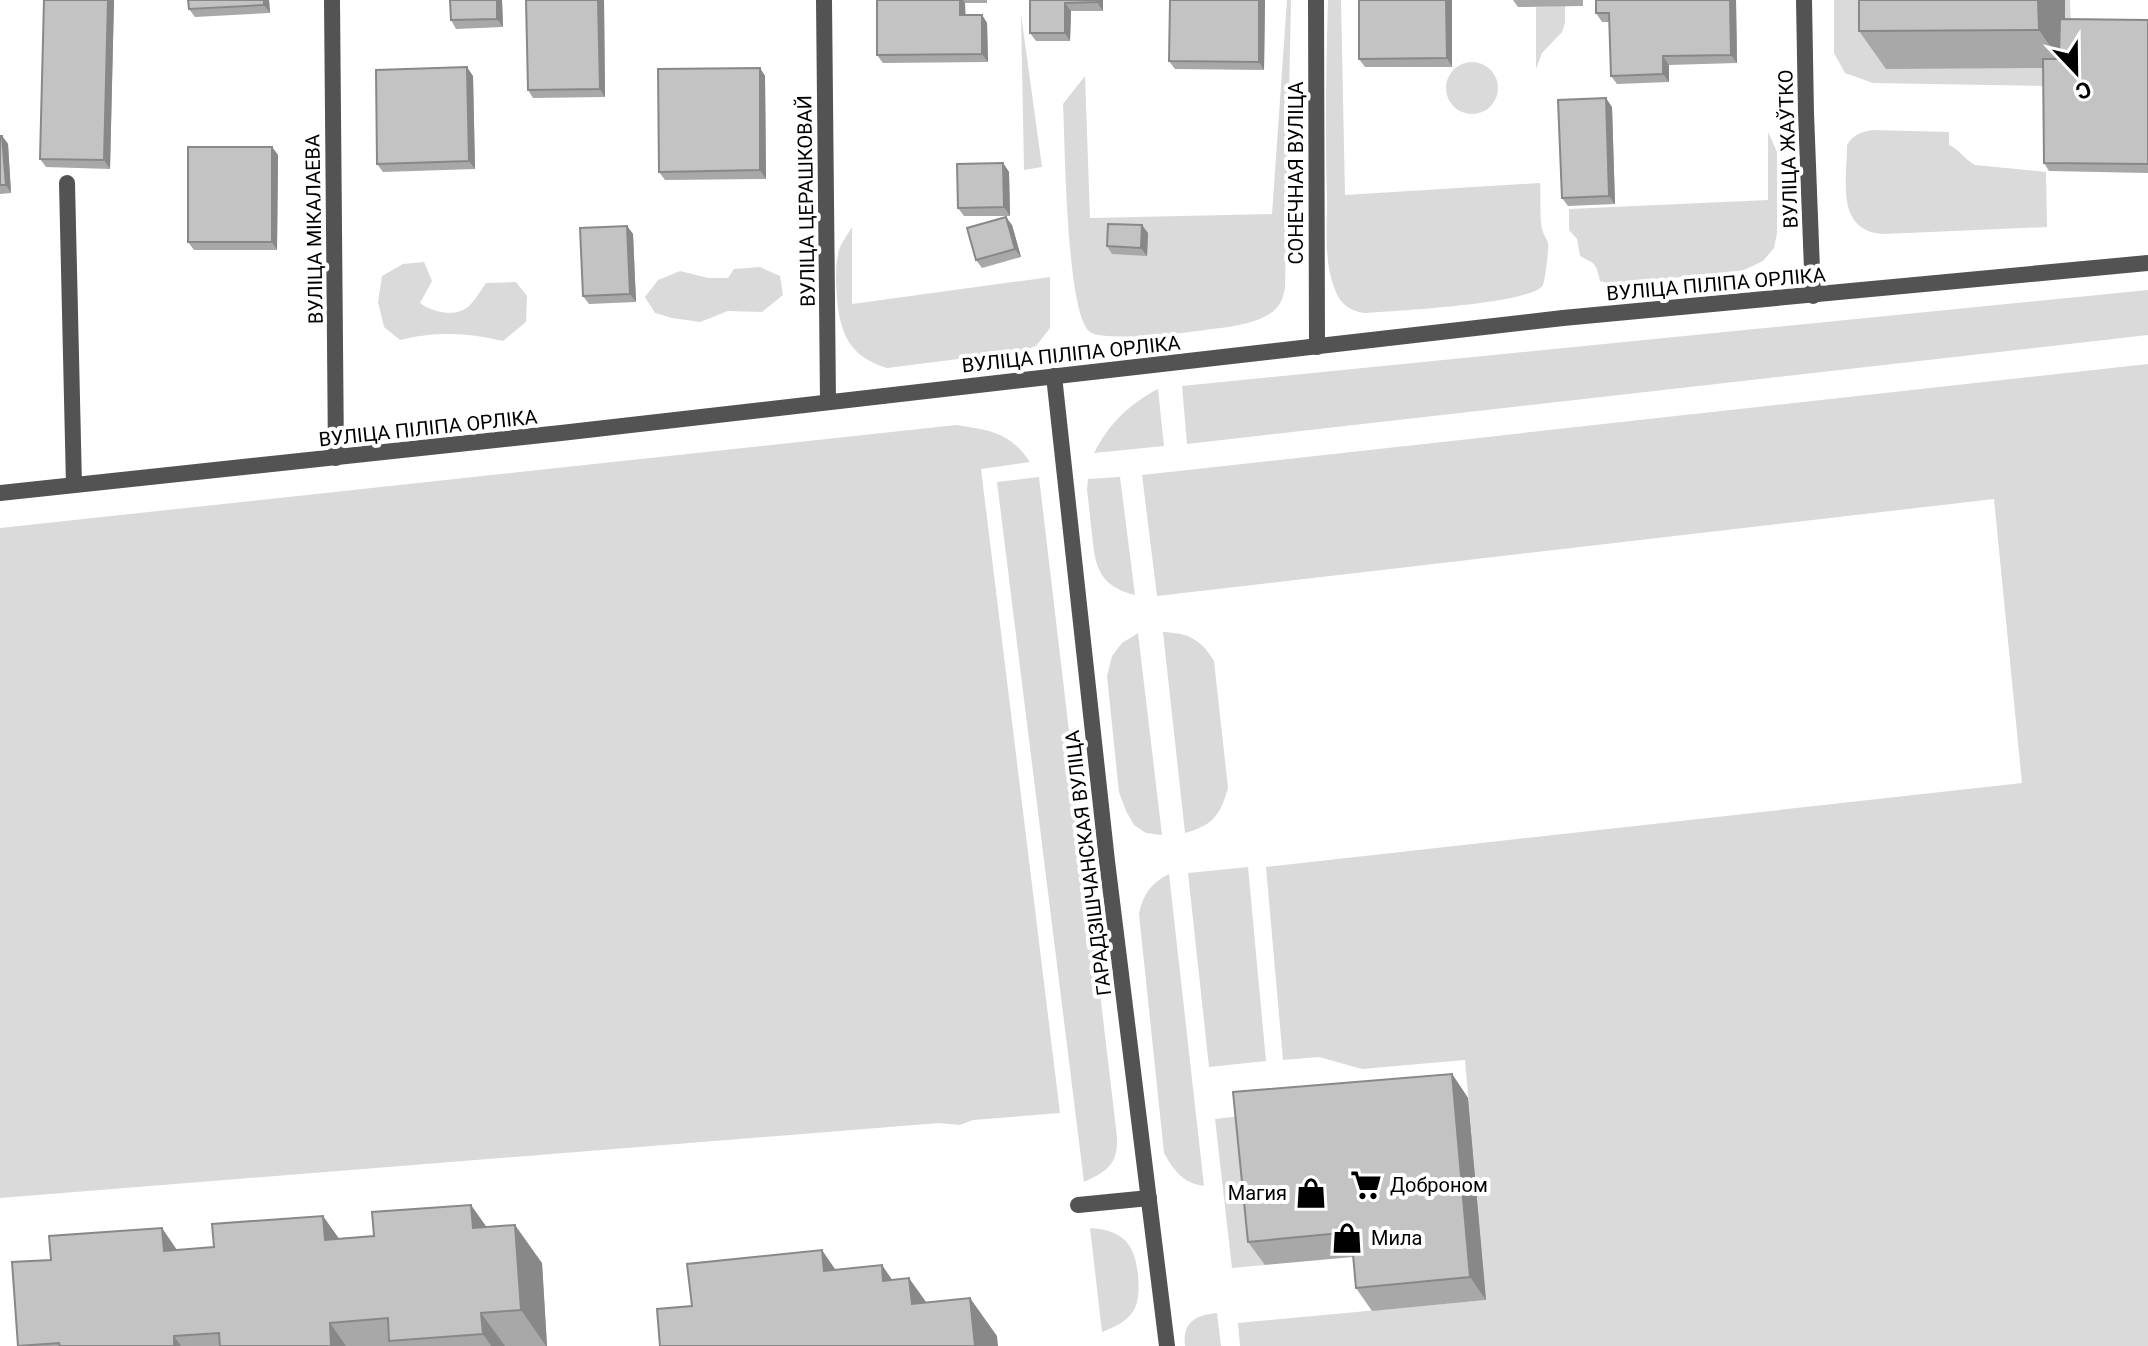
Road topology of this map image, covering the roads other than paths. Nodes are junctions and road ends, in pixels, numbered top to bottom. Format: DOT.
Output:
graph roads {
  1 [pos="332,0"];
  2 [pos="824,0"];
  3 [pos="1316,0"];
  4 [pos="1804,0"];
  5 [pos="67,183"];
  6 [pos="2148,263"];
  7 [pos="1813,296"];
  8 [pos="1317,347"];
  9 [pos="1054,376"];
  10 [pos="828,401"];
  11 [pos="336,458"];
  12 [pos="74,485"];
  13 [pos="0,493"];
  14 [pos="1149,1198"];
  15 [pos="1078,1205"];
  16 [pos="1167,1346"];
  1 -- 11 [label="street, ВУЛІЦА МІКАЛАЕВА"];
  2 -- 10 [label="street, ВУЛІЦА ЦЕРАШКОВАЙ"];
  3 -- 8 [label="street, СОНЕЧНАЯ ВУЛІЦА"];
  4 -- 7 [label="street, ВУЛІЦА ЖАЎТКО"];
  5 -- 12 [label="street"];
  6 -- 7 [label="street, ВУЛІЦА ПІЛІПА ОРЛІКА"];
  7 -- 8 [label="street, ВУЛІЦА ПІЛІПА ОРЛІКА"];
  8 -- 9 [label="street, ВУЛІЦА ПІЛІПА ОРЛІКА"];
  9 -- 10 [label="street, ВУЛІЦА ПІЛІПА ОРЛІКА"];
  9 -- 14 [label="street, ГАРАДЗІШЧАНСКАЯ ВУЛІЦА"];
  10 -- 11 [label="street, ВУЛІЦА ПІЛІПА ОРЛІКА"];
  11 -- 12 [label="street, ВУЛІЦА ПІЛІПА ОРЛІКА"];
  12 -- 13 [label="street, ВУЛІЦА ПІЛІПА ОРЛІКА"];
  14 -- 15 [label="street"];
  14 -- 16 [label="street, ГАРАДЗІШЧАНСКАЯ ВУЛІЦА"];
}
